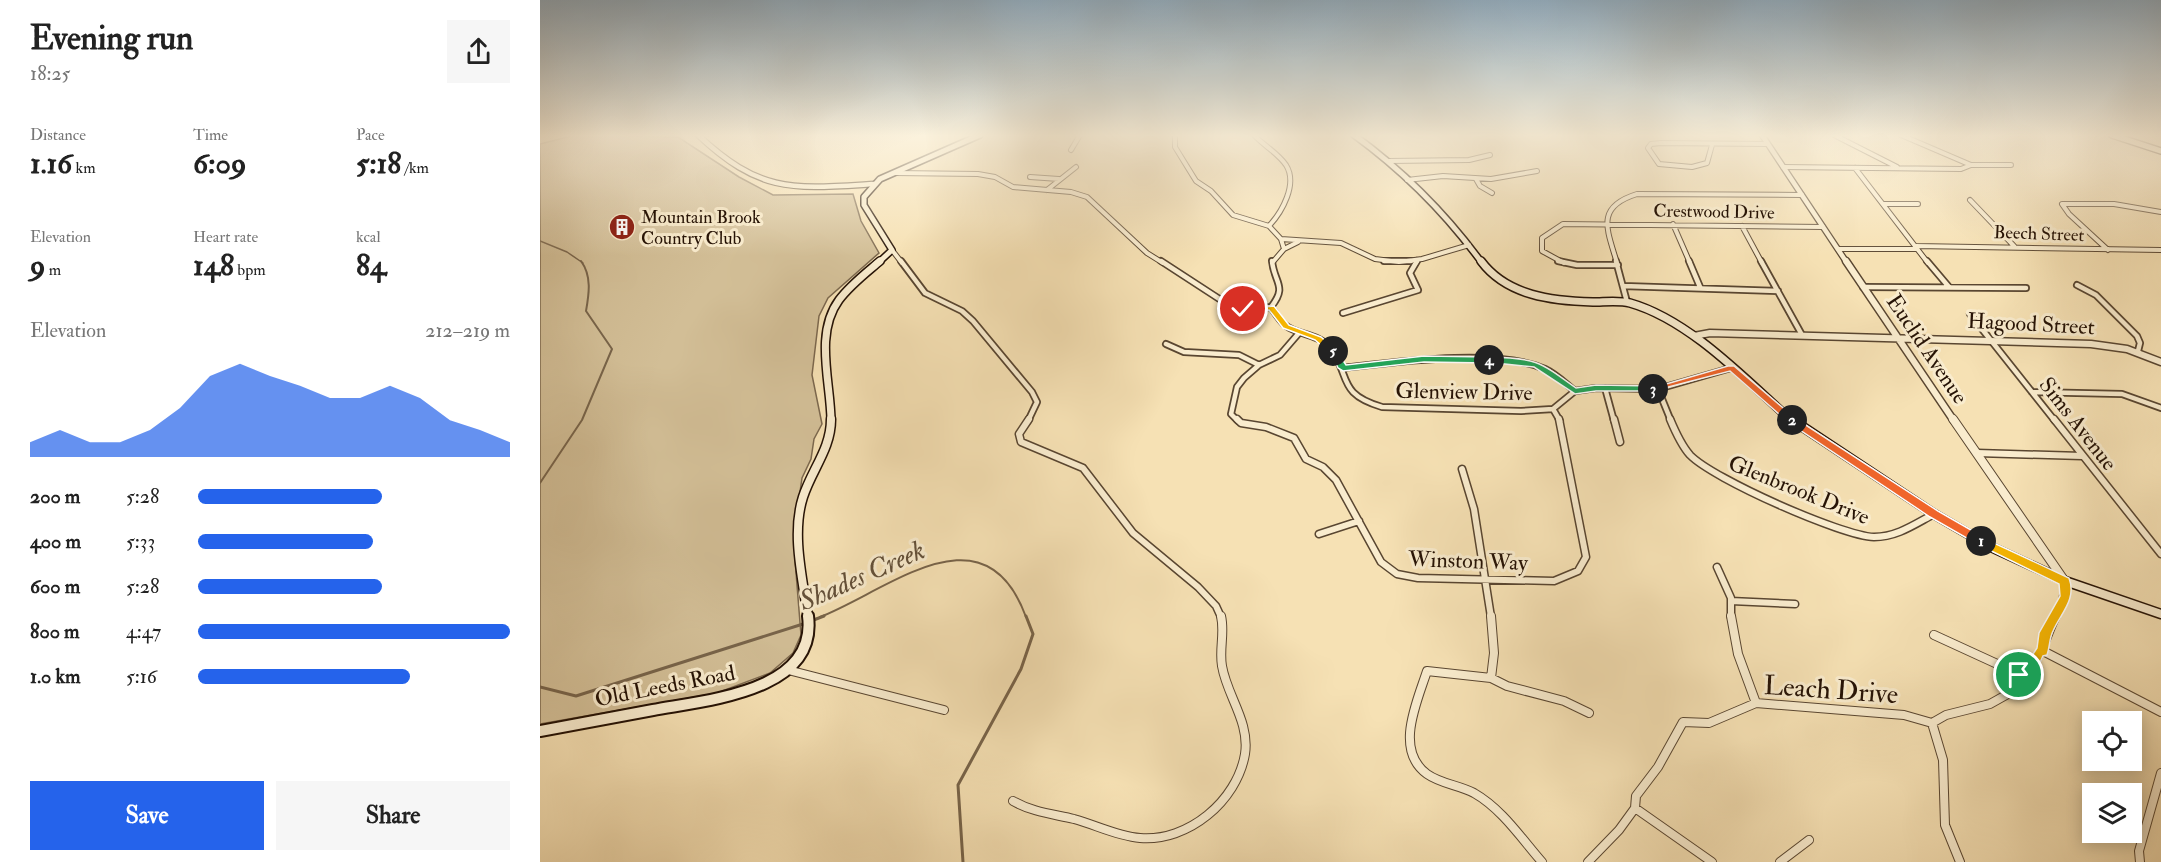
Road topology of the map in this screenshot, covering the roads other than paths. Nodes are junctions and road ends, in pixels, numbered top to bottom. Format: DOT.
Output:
graph roads {
  1 [pos="753,175"];
  2 [pos="891,175"];
  3 [pos="985,175"];
  4 [pos="1065,175"];
  5 [pos="1192,175"];
  6 [pos="1289,175"];
  7 [pos="1402,175"];
  8 [pos="1505,175"];
  9 [pos="1789,175"];
  10 [pos="1861,175"];
  11 [pos="1030,177"];
  12 [pos="1476,179"];
  13 [pos="1059,180"];
  14 [pos="1407,180"];
  15 [pos="874,184"];
  16 [pos="1047,190"];
  17 [pos="1492,193"];
  18 [pos="1802,195"];
  19 [pos="1970,200"];
  20 [pos="1883,204"];
  21 [pos="1918,204"];
  22 [pos="2161,212"];
  23 [pos="1605,224"];
  24 [pos="1673,224"];
  25 [pos="1269,226"];
  26 [pos="1742,226"];
  27 [pos="1823,227"];
  28 [pos="1281,239"];
  29 [pos="1298,242"];
  30 [pos="1469,245"];
  31 [pos="2014,246"];
  32 [pos="1916,247"];
  33 [pos="1284,249"];
  34 [pos="1838,249"];
  35 [pos="892,250"];
  36 [pos="2108,250"];
  37 [pos="2161,250"];
  38 [pos="1418,260"];
  39 [pos="1618,265"];
  40 [pos="2077,285"];
  41 [pos="1623,286"];
  42 [pos="1700,287"];
  43 [pos="1863,287"];
  44 [pos="1949,287"];
  45 [pos="2026,288"];
  46 [pos="1778,291"];
  47 [pos="1627,302"];
  48 [pos="1271,307"];
  49 [pos="1343,313"];
  50 [pos="1970,314"];
  51 [pos="1299,333"];
  52 [pos="1802,335"];
  53 [pos="1694,336"];
  54 [pos="1896,338"];
  55 [pos="1990,340"];
  56 [pos="1166,344"];
  57 [pos="2138,351"];
  58 [pos="2161,362"];
  59 [pos="1259,365"];
  60 [pos="1343,368"];
  61 [pos="1731,368"];
  62 [pos="1605,388"];
  63 [pos="1658,389"];
  64 [pos="1575,391"];
  65 [pos="2032,392"];
  66 [pos="2161,408"];
  67 [pos="1553,410"];
  68 [pos="1620,442"];
  69 [pos="1977,453"];
  70 [pos="2082,456"];
  71 [pos="1462,469"];
  72 [pos="1934,514"];
  73 [pos="1359,521"];
  74 [pos="1319,534"];
  75 [pos="2161,554"];
  76 [pos="1717,567"];
  77 [pos="1484,578"];
  78 [pos="2065,581"];
  79 [pos="1731,601"];
  80 [pos="1796,604"];
  81 [pos="2161,614"];
  82 [pos="1934,635"];
  83 [pos="2043,651"];
  84 [pos="788,670"];
  85 [pos="2019,675"];
  86 [pos="1491,678"];
  87 [pos="1756,703"];
  88 [pos="944,710"];
  89 [pos="2161,711"];
  90 [pos="1589,713"];
  91 [pos="1932,723"];
  92 [pos="540,730"];
  93 [pos="2161,773"];
  94 [pos="1013,801"];
  95 [pos="1635,808"];
  96 [pos="1809,840"];
  97 [pos="1542,862"];
  98 [pos="1588,862"];
  99 [pos="1712,862"];
  100 [pos="1780,862"];
  101 [pos="1960,862"];
  102 [pos="2140,862"];
  1 -- 15 [label="street"];
  2 -- 15 [label="main road"];
  3 -- 16 [label="street"];
  4 -- 13 [label="street"];
  5 -- 25 [label="street"];
  6 -- 25 [label="street"];
  7 -- 14 [label="main road"];
  8 -- 12 [label="street"];
  9 -- 18 [label="street, Euclid Avenue"];
  10 -- 20 [label="street"];
  11 -- 13 [label="street"];
  12 -- 14 [label="street"];
  12 -- 17 [label="street"];
  13 -- 16 [label="street"];
  14 -- 30 [label="main road"];
  15 -- 35 [label="main road"];
  16 -- 48 [label="street"];
  18 -- 23 [label="street"];
  18 -- 27 [label="street, Euclid Avenue"];
  19 -- 31 [label="street"];
  20 -- 21 [label="street"];
  20 -- 32 [label="street"];
  22 -- 36 [label="street"];
  23 -- 24 [label="street, Crestwood Drive"];
  23 -- 39 [label="street"];
  23 -- 39 [label="street, Crestwood Drive"];
  24 -- 26 [label="street, Crestwood Drive"];
  24 -- 42 [label="street"];
  25 -- 28 [label="street"];
  26 -- 27 [label="street, Crestwood Drive"];
  26 -- 46 [label="street"];
  27 -- 34 [label="street, Euclid Avenue"];
  28 -- 29 [label="street"];
  28 -- 33 [label="street"];
  29 -- 33 [label="street"];
  29 -- 38 [label="street"];
  30 -- 38 [label="street"];
  30 -- 47 [label="main road"];
  31 -- 32 [label="street, Beech Street"];
  31 -- 36 [label="street, Beech Street"];
  32 -- 34 [label="street, Beech Street"];
  32 -- 44 [label="street"];
  33 -- 48 [label="street"];
  34 -- 43 [label="street, Euclid Avenue"];
  35 -- 84 [label="main road, Old Leeds Road"];
  35 -- 94 [label="street"];
  36 -- 37 [label="street, Beech Street"];
  38 -- 49 [label="street"];
  39 -- 41 [label="street"];
  40 -- 57 [label="street"];
  41 -- 42 [label="street"];
  41 -- 47 [label="street"];
  42 -- 46 [label="street"];
  43 -- 44 [label="street"];
  43 -- 54 [label="street, Euclid Avenue"];
  44 -- 45 [label="street"];
  46 -- 52 [label="street"];
  47 -- 53 [label="main road"];
  48 -- 51 [label="street, Glenview Drive"];
  50 -- 55 [label="street, Sims Avenue"];
  51 -- 59 [label="street, Winston Way"];
  51 -- 60 [label="street, Glenview Drive"];
  52 -- 53 [label="street, Hagood Street"];
  52 -- 54 [label="street, Hagood Street"];
  53 -- 61 [label="main road"];
  54 -- 55 [label="street, Hagood Street"];
  54 -- 69 [label="street, Euclid Avenue"];
  55 -- 57 [label="street, Hagood Street"];
  55 -- 65 [label="street, Sims Avenue"];
  56 -- 59 [label="street"];
  57 -- 58 [label="street, Hagood Street"];
  59 -- 73 [label="street, Winston Way"];
  60 -- 64 [label="street"];
  60 -- 67 [label="street, Glenview Drive"];
  61 -- 63 [label="street"];
  61 -- 72 [label="main road"];
  62 -- 63 [label="street"];
  62 -- 64 [label="street"];
  62 -- 68 [label="street"];
  63 -- 72 [label="street, Glenbrook Drive"];
  64 -- 67 [label="street, Glenview Drive"];
  65 -- 66 [label="street"];
  65 -- 70 [label="street, Sims Avenue"];
  67 -- 77 [label="street, Winston Way"];
  69 -- 70 [label="street"];
  69 -- 78 [label="street, Euclid Avenue"];
  70 -- 75 [label="street, Sims Avenue"];
  71 -- 77 [label="street"];
  72 -- 78 [label="main road"];
  73 -- 74 [label="street"];
  73 -- 77 [label="street, Winston Way"];
  76 -- 79 [label="street"];
  77 -- 86 [label="street"];
  78 -- 81 [label="main road"];
  78 -- 83 [label="street"];
  79 -- 80 [label="street"];
  79 -- 87 [label="street"];
  82 -- 85 [label="street"];
  83 -- 85 [label="street"];
  83 -- 89 [label="street"];
  84 -- 88 [label="street"];
  84 -- 92 [label="main road, Old Leeds Road"];
  85 -- 91 [label="street"];
  86 -- 90 [label="street"];
  86 -- 97 [label="street"];
  87 -- 91 [label="street, Leach Drive"];
  87 -- 95 [label="street, Leach Drive"];
  91 -- 101 [label="street"];
  93 -- 102 [label="street"];
  95 -- 98 [label="street, Leach Drive"];
  95 -- 99 [label="street"];
  96 -- 100 [label="street"];
}
